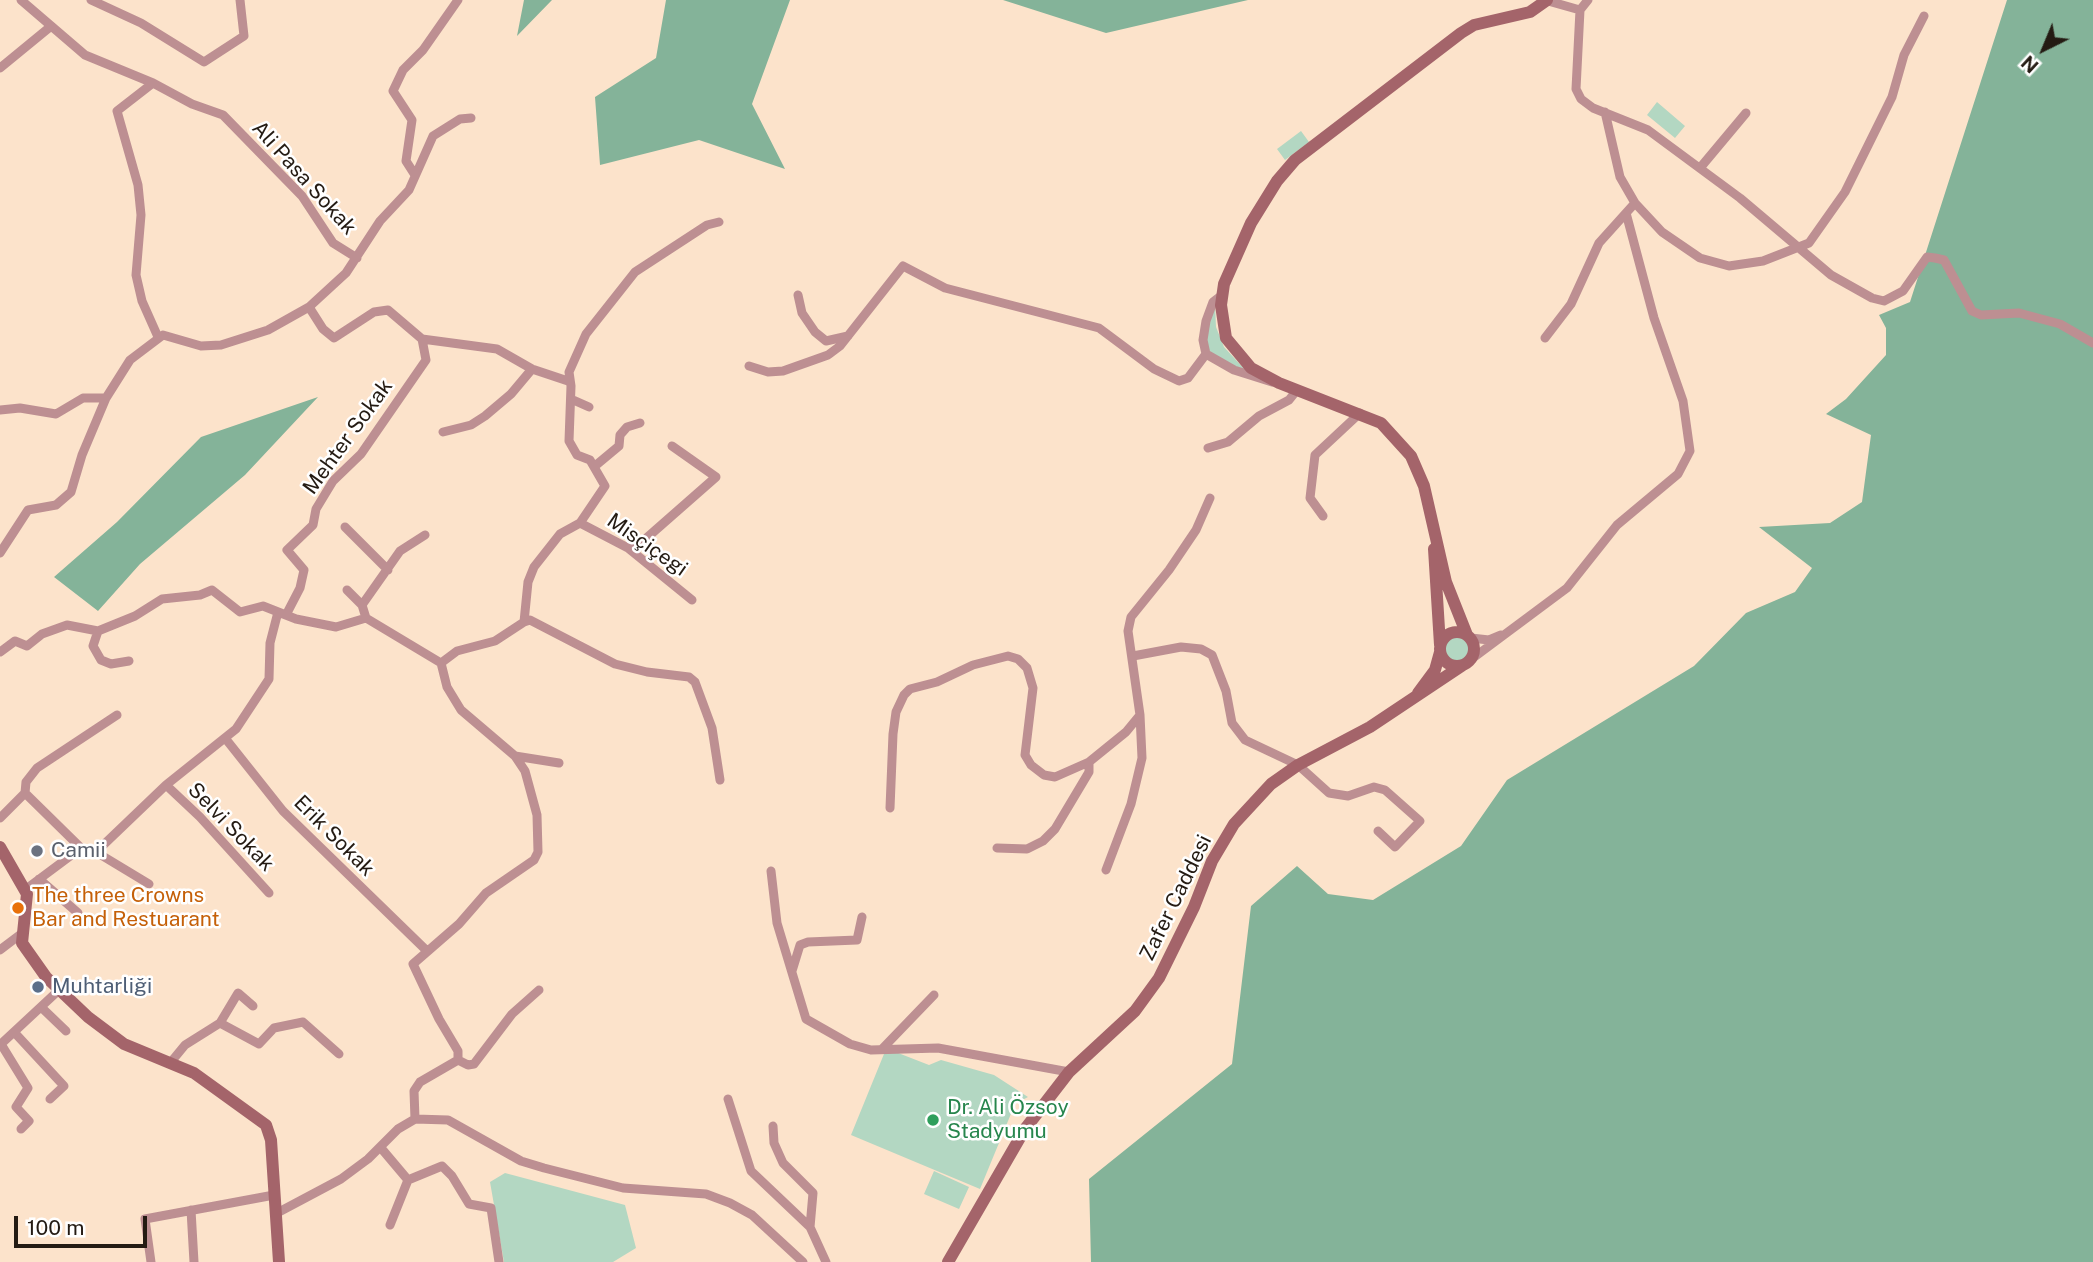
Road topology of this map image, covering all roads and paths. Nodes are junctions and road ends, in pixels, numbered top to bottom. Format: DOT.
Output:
graph roads {
  1 [pos="22,0"];
  2 [pos="91,0"];
  3 [pos="240,0"];
  4 [pos="458,0"];
  5 [pos="1587,0"];
  6 [pos="1548,1"];
  7 [pos="1580,10"];
  8 [pos="1924,16"];
  9 [pos="50,27"];
  10 [pos="0,68"];
  11 [pos="153,83"];
  12 [pos="1605,112"];
  13 [pos="1746,113"];
  14 [pos="471,118"];
  15 [pos="1700,168"];
  16 [pos="415,175"];
  17 [pos="1635,202"];
  18 [pos="1626,213"];
  19 [pos="719,222"];
  20 [pos="1795,247"];
  21 [pos="357,258"];
  22 [pos="798,295"];
  23 [pos="1222,295"];
  24 [pos="309,307"];
  25 [pos="848,336"];
  26 [pos="158,337"];
  27 [pos="422,338"];
  28 [pos="1545,338"];
  29 [pos="2093,343"];
  30 [pos="1206,355"];
  31 [pos="749,366"];
  32 [pos="533,369"];
  33 [pos="568,381"];
  34 [pos="1279,383"];
  35 [pos="1297,390"];
  36 [pos="106,398"];
  37 [pos="571,399"];
  38 [pos="589,407"];
  39 [pos="0,410"];
  40 [pos="1360,412"];
  41 [pos="640,423"];
  42 [pos="443,432"];
  43 [pos="672,446"];
  44 [pos="1208,448"];
  45 [pos="595,466"];
  46 [pos="1210,498"];
  47 [pos="1323,516"];
  48 [pos="580,523"];
  49 [pos="345,527"];
  50 [pos="425,535"];
  51 [pos="1434,541"];
  52 [pos="628,548"];
  53 [pos="0,553"];
  54 [pos="388,570"];
  55 [pos="347,590"];
  56 [pos="692,600"];
  57 [pos="362,605"];
  58 [pos="282,613"];
  59 [pos="366,618"];
  60 [pos="524,622"];
  61 [pos="1511,630"];
  62 [pos="98,631"];
  63 [pos="1469,636"];
  64 [pos="1440,649"];
  65 [pos="0,652"];
  66 [pos="1133,656"];
  67 [pos="438,660"];
  68 [pos="129,661"];
  69 [pos="1466,663"];
  70 [pos="1411,701"];
  71 [pos="117,715"];
  72 [pos="1140,715"];
  73 [pos="225,738"];
  74 [pos="515,756"];
  75 [pos="1089,762"];
  76 [pos="559,763"];
  77 [pos="1298,765"];
  78 [pos="720,780"];
  79 [pos="166,785"];
  80 [pos="25,793"];
  81 [pos="890,808"];
  82 [pos="0,818"];
  83 [pos="1378,831"];
  84 [pos="0,847"];
  85 [pos="81,848"];
  86 [pos="998,848"];
  87 [pos="96,852"];
  88 [pos="1105,870"];
  89 [pos="771,871"];
  90 [pos="39,879"];
  91 [pos="149,884"];
  92 [pos="26,889"];
  93 [pos="270,893"];
  94 [pos="78,913"];
  95 [pos="862,917"];
  96 [pos="21,934"];
  97 [pos="0,950"];
  98 [pos="427,951"];
  99 [pos="792,973"];
  100 [pos="59,990"];
  101 [pos="539,990"];
  102 [pos="934,995"];
  103 [pos="253,1006"];
  104 [pos="41,1007"];
  105 [pos="220,1023"];
  106 [pos="66,1031"];
  107 [pos="14,1032"];
  108 [pos="0,1044"];
  109 [pos="882,1049"];
  110 [pos="340,1055"];
  111 [pos="457,1060"];
  112 [pos="171,1062"];
  113 [pos="1069,1072"];
  114 [pos="50,1099"];
  115 [pos="729,1099"];
  116 [pos="415,1119"];
  117 [pos="774,1126"];
  118 [pos="21,1129"];
  119 [pos="381,1148"];
  120 [pos="408,1180"];
  121 [pos="276,1205"];
  122 [pos="191,1210"];
  123 [pos="390,1225"];
  124 [pos="810,1227"];
  125 [pos="150,1262"];
  126 [pos="194,1262"];
  127 [pos="279,1262"];
  128 [pos="499,1262"];
  129 [pos="803,1262"];
  130 [pos="826,1262"];
  131 [pos="948,1262"];
  1 -- 9 [label="street, Ali Pasa Sokak"];
  2 -- 3 [label="street"];
  4 -- 16 [label="street"];
  5 -- 7 [label="street"];
  6 -- 7 [label="street"];
  6 -- 23 [label="street"];
  7 -- 12 [label="street"];
  8 -- 20 [label="street"];
  9 -- 10 [label="street"];
  9 -- 11 [label="street, Ali Pasa Sokak"];
  11 -- 21 [label="street, Ali Pasa Sokak"];
  11 -- 26 [label="street"];
  12 -- 15 [label="street"];
  12 -- 17 [label="street"];
  13 -- 15 [label="street"];
  14 -- 16 [label="street"];
  15 -- 20 [label="street"];
  16 -- 21 [label="street"];
  17 -- 18 [label="street"];
  17 -- 20 [label="street"];
  18 -- 28 [label="street"];
  18 -- 61 [label="street, Zafer Caddesi"];
  19 -- 33 [label="street"];
  20 -- 29 [label="street"];
  21 -- 24 [label="street"];
  22 -- 25 [label="street"];
  23 -- 30 [label="street"];
  23 -- 34 [label="street"];
  24 -- 26 [label="street"];
  24 -- 27 [label="street"];
  25 -- 30 [label="street"];
  25 -- 31 [label="street"];
  26 -- 36 [label="street"];
  27 -- 32 [label="street"];
  27 -- 58 [label="street, Mehter Sokak"];
  30 -- 34 [label="street"];
  32 -- 33 [label="street"];
  32 -- 42 [label="street"];
  33 -- 37 [label="street"];
  34 -- 35 [label="street"];
  35 -- 40 [label="street"];
  35 -- 44 [label="street"];
  36 -- 39 [label="street"];
  36 -- 53 [label="street"];
  37 -- 38 [label="street"];
  37 -- 45 [label="street"];
  40 -- 47 [label="street"];
  40 -- 51 [label="street"];
  41 -- 45 [label="street"];
  43 -- 52 [label="street"];
  45 -- 48 [label="street"];
  46 -- 66 [label="street"];
  48 -- 52 [label="street, Misçiçegi"];
  48 -- 60 [label="street"];
  49 -- 54 [label="street"];
  50 -- 54 [label="street"];
  51 -- 63 [label="street"];
  51 -- 64 [label="street, Zafer Caddesi"];
  52 -- 56 [label="street, Misçiçegi"];
  54 -- 57 [label="street"];
  55 -- 57 [label="street"];
  57 -- 59 [label="street"];
  58 -- 59 [label="street"];
  58 -- 62 [label="street"];
  58 -- 73 [label="street"];
  59 -- 67 [label="street"];
  60 -- 67 [label="street"];
  60 -- 78 [label="street"];
  61 -- 63 [label="street"];
  61 -- 69 [label="street, Zafer Caddesi"];
  62 -- 65 [label="street"];
  62 -- 68 [label="street"];
  63 -- 64 [label="street"];
  63 -- 69 [label="street"];
  64 -- 69 [label="street"];
  64 -- 70 [label="street, Zafer Caddesi"];
  66 -- 72 [label="street"];
  66 -- 77 [label="street"];
  67 -- 74 [label="street"];
  69 -- 70 [label="street, Zafer Caddesi"];
  70 -- 77 [label="street, Zafer Caddesi"];
  71 -- 80 [label="street"];
  72 -- 75 [label="street"];
  72 -- 88 [label="street"];
  73 -- 79 [label="street"];
  73 -- 98 [label="street, Erik Sokak"];
  74 -- 76 [label="street"];
  74 -- 98 [label="street"];
  75 -- 81 [label="street"];
  75 -- 86 [label="street"];
  77 -- 83 [label="street"];
  77 -- 113 [label="street, Zafer Caddesi"];
  79 -- 87 [label="street"];
  79 -- 93 [label="street, Selvi Sokak"];
  80 -- 82 [label="street"];
  80 -- 85 [label="street"];
  84 -- 92 [label="street"];
  85 -- 87 [label="street"];
  85 -- 90 [label="street"];
  87 -- 91 [label="street"];
  89 -- 99 [label="street"];
  90 -- 92 [label="street"];
  90 -- 94 [label="street"];
  92 -- 96 [label="street"];
  95 -- 99 [label="street"];
  96 -- 97 [label="street"];
  96 -- 100 [label="street"];
  98 -- 111 [label="street"];
  99 -- 109 [label="street"];
  100 -- 104 [label="street"];
  100 -- 112 [label="street"];
  101 -- 111 [label="street"];
  102 -- 109 [label="street"];
  103 -- 105 [label="street"];
  104 -- 106 [label="street"];
  104 -- 107 [label="street"];
  105 -- 110 [label="street"];
  105 -- 112 [label="street"];
  107 -- 108 [label="street"];
  107 -- 114 [label="street"];
  108 -- 118 [label="street"];
  109 -- 113 [label="street"];
  111 -- 116 [label="street"];
  112 -- 121 [label="street"];
  113 -- 131 [label="street, Zafer Caddesi"];
  115 -- 124 [label="street"];
  116 -- 119 [label="street"];
  116 -- 129 [label="street"];
  117 -- 124 [label="street"];
  119 -- 120 [label="street"];
  119 -- 121 [label="street"];
  120 -- 123 [label="street"];
  120 -- 128 [label="street"];
  121 -- 122 [label="street"];
  121 -- 127 [label="street"];
  122 -- 125 [label="street"];
  122 -- 126 [label="street"];
  124 -- 130 [label="street"];
}
